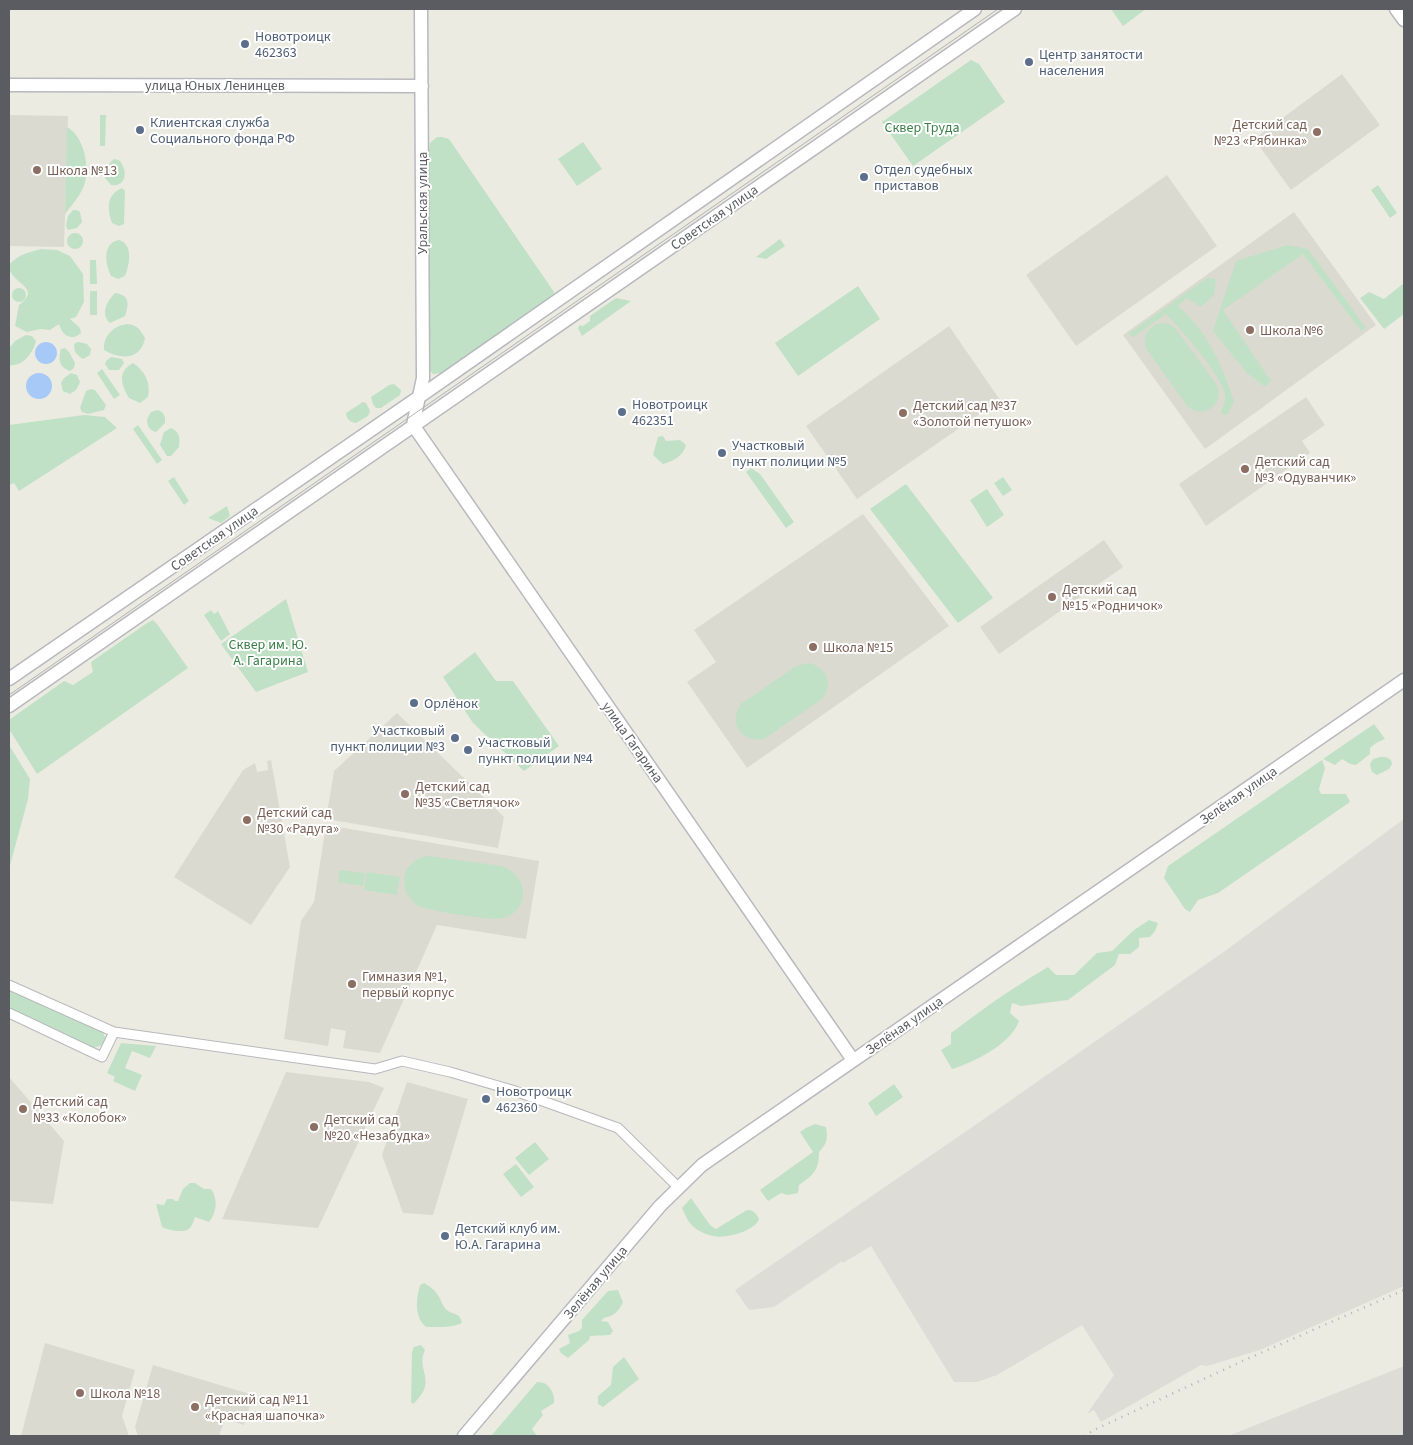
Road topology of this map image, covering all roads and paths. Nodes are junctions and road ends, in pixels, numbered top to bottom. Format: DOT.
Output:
graph roads {
  1 [pos="421,9"];
  2 [pos="975,9"];
  3 [pos="1015,9"];
  4 [pos="1396,9"];
  5 [pos="1404,20"];
  6 [pos="9,85"];
  7 [pos="422,86"];
  8 [pos="419,397"];
  9 [pos="413,425"];
  10 [pos="9,679"];
  11 [pos="1404,680"];
  12 [pos="9,706"];
  13 [pos="9,985"];
  14 [pos="9,1013"];
  15 [pos="114,1032"];
  16 [pos="854,1060"];
  17 [pos="678,1187"];
  18 [pos="464,1436"];
  1 -- 7 [label="main road, Уральская улица"];
  2 -- 8 [label="main road, Советская улица"];
  3 -- 9 [label="main road, Советская улица"];
  4 -- 5 [label="main road"];
  6 -- 7 [label="main road, улица Юных Ленинцев"];
  7 -- 8 [label="main road, Уральская улица"];
  8 -- 9 [label="main road"];
  8 -- 10 [label="main road, Советская улица"];
  9 -- 12 [label="main road, Советская улица"];
  9 -- 16 [label="main road, улица Гагарина"];
  11 -- 16 [label="main road, Зелёная улица"];
  13 -- 15 [label="street"];
  14 -- 15 [label="street"];
  15 -- 17 [label="street"];
  16 -- 17 [label="main road, Зелёная улица"];
  17 -- 18 [label="main road, Зелёная улица"];
}
